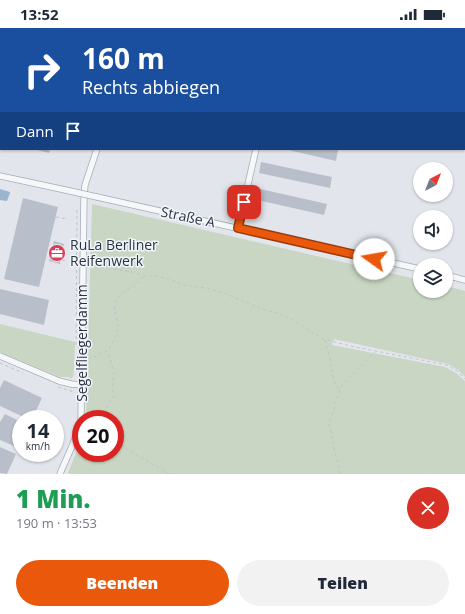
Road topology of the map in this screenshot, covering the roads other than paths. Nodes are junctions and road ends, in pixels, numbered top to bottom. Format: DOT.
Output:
graph roads {
  1 [pos="97,150"];
  2 [pos="256,150"];
  3 [pos="0,176"];
  4 [pos="238,228"];
  5 [pos="413,268"];
  6 [pos="453,277"];
  7 [pos="465,280"];
  8 [pos="0,356"];
  9 [pos="82,385"];
  10 [pos="81,410"];
  11 [pos="72,447"];
  12 [pos="60,474"];
  1 -- 9 [label="street, Segelfliegerdamm"];
  2 -- 4 [label="street"];
  3 -- 4 [label="street, Straße A, bridge"];
  4 -- 5 [label="street, Straße A"];
  6 -- 7 [label="street"];
  8 -- 9 [label="street"];
  9 -- 10 [label="street, Segelfliegerdamm"];
  11 -- 12 [label="street, Segelfliegerdamm"];
}
